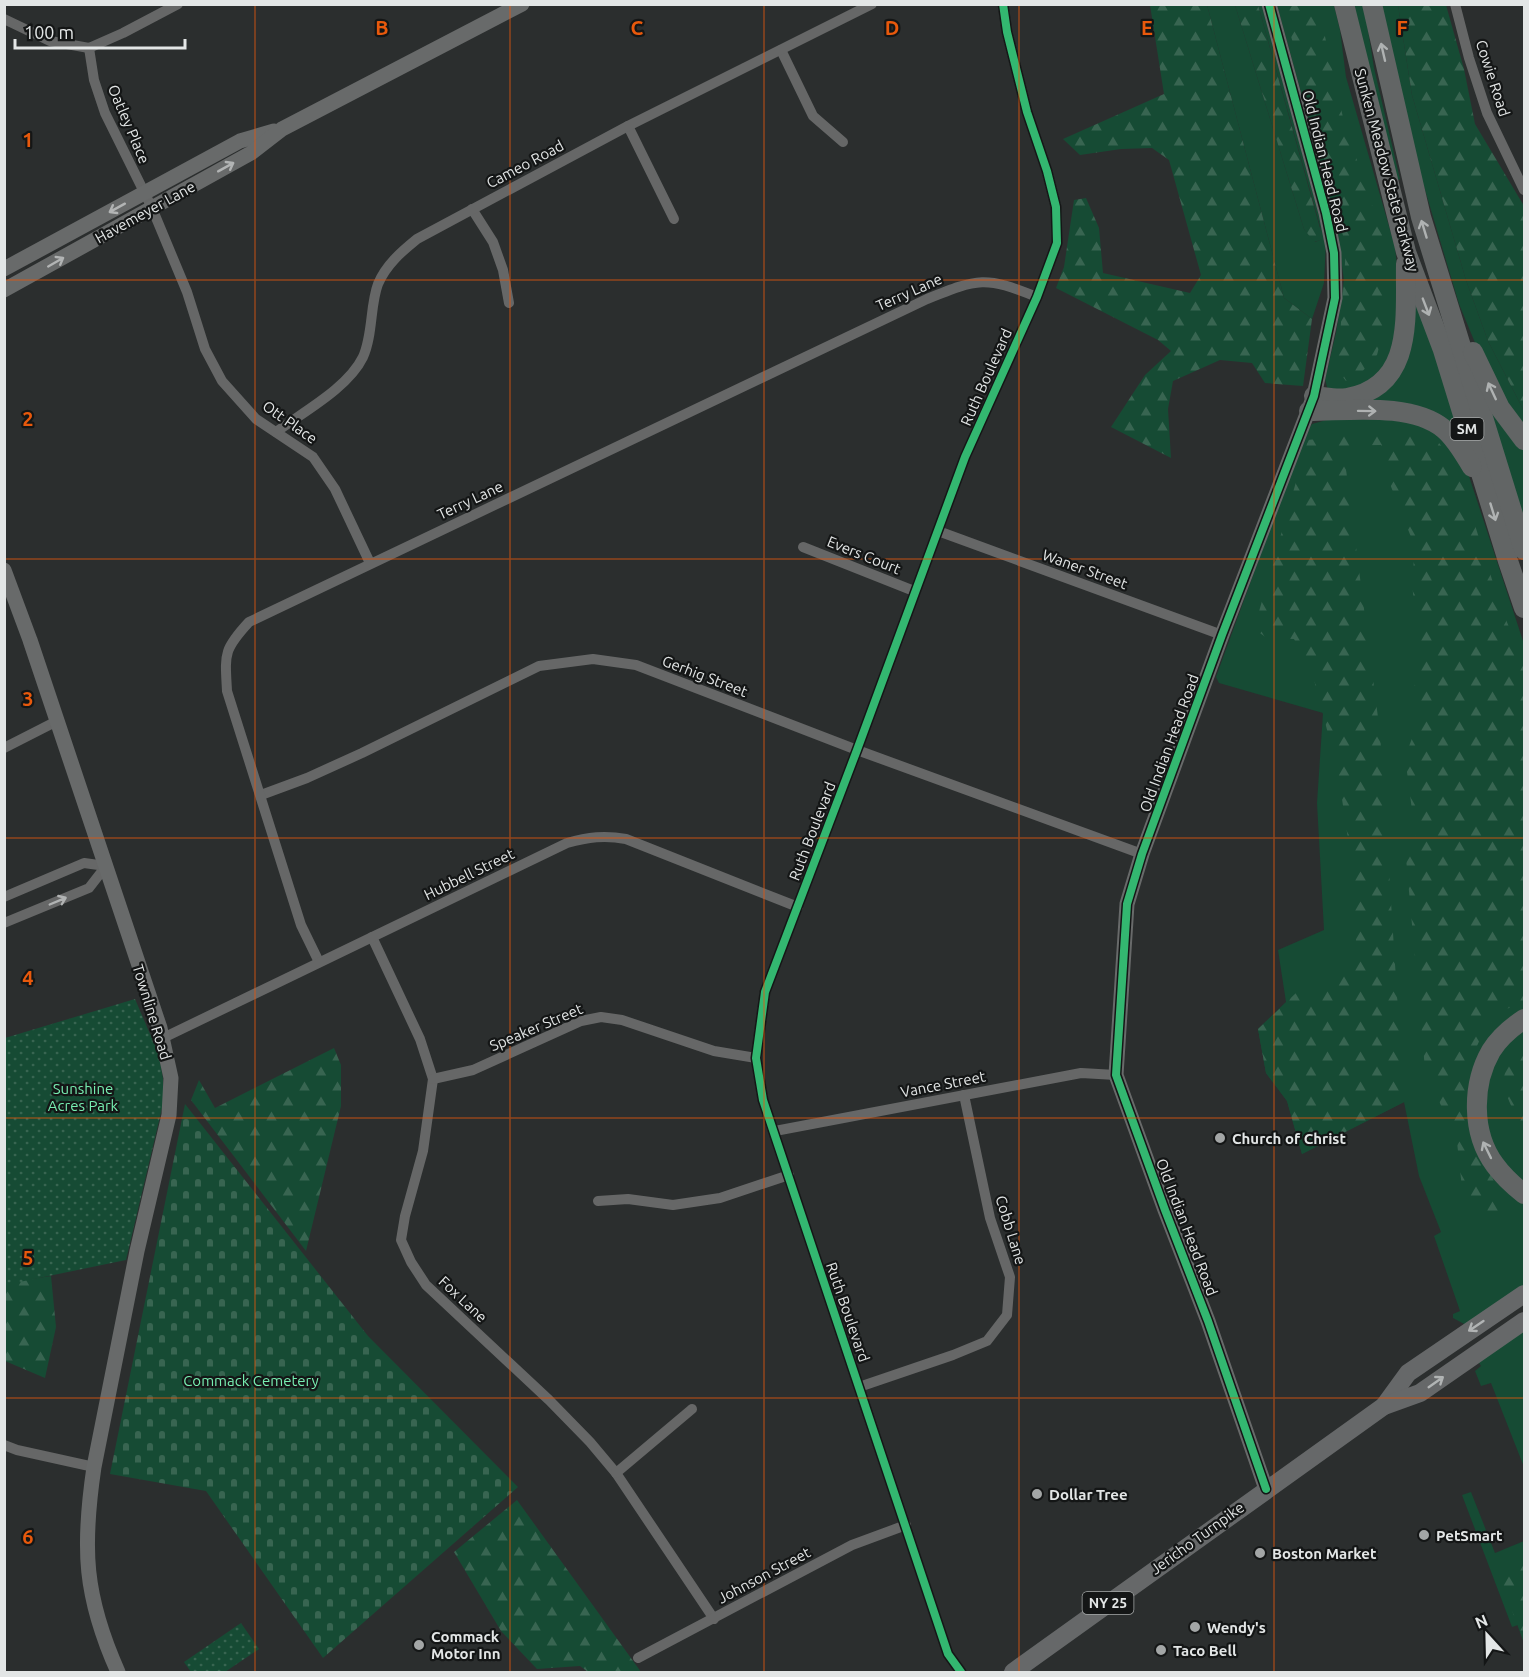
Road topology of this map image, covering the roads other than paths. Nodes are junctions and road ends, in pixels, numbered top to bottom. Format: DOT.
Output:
graph roads {
  1 [pos="178,4"];
  2 [pos="522,4"];
  3 [pos="872,4"];
  4 [pos="1003,4"];
  5 [pos="1269,4"];
  6 [pos="1344,4"];
  7 [pos="1372,4"];
  8 [pos="1455,4"];
  9 [pos="4,19"];
  10 [pos="89,48"];
  11 [pos="781,50"];
  12 [pos="628,126"];
  13 [pos="282,129"];
  14 [pos="843,142"];
  15 [pos="1524,190"];
  16 [pos="143,194"];
  17 [pos="152,208"];
  18 [pos="472,209"];
  19 [pos="674,219"];
  20 [pos="1406,252"];
  21 [pos="4,269"];
  22 [pos="1441,285"];
  23 [pos="4,290"];
  24 [pos="1037,297"];
  25 [pos="508,303"];
  26 [pos="1311,403"];
  27 [pos="276,432"];
  28 [pos="1524,440"];
  29 [pos="1485,486"];
  30 [pos="938,531"];
  31 [pos="803,547"];
  32 [pos="1524,550"];
  33 [pos="370,563"];
  34 [pos="4,570"];
  35 [pos="914,591"];
  36 [pos="1524,608"];
  37 [pos="1222,635"];
  38 [pos="57,721"];
  39 [pos="4,748"];
  40 [pos="857,750"];
  41 [pos="261,795"];
  42 [pos="1142,854"];
  43 [pos="106,866"];
  44 [pos="4,897"];
  45 [pos="798,907"];
  46 [pos="4,923"];
  47 [pos="372,937"];
  48 [pos="319,962"];
  49 [pos="1524,1019"];
  50 [pos="163,1038"];
  51 [pos="756,1058"];
  52 [pos="1116,1075"];
  53 [pos="433,1079"];
  54 [pos="964,1095"];
  55 [pos="775,1131"];
  56 [pos="789,1175"];
  57 [pos="1524,1194"];
  58 [pos="598,1202"];
  59 [pos="1524,1294"];
  60 [pos="1524,1321"];
  61 [pos="859,1387"];
  62 [pos="1384,1406"];
  63 [pos="692,1409"];
  64 [pos="4,1445"];
  65 [pos="94,1467"];
  66 [pos="616,1473"];
  67 [pos="1266,1489"];
  68 [pos="906,1525"];
  69 [pos="714,1619"];
  70 [pos="638,1658"];
  71 [pos="118,1672"];
  72 [pos="961,1672"];
  73 [pos="1012,1672"];
  1 -- 10 [label="street"];
  2 -- 13 [label="street, Havemeyer Lane"];
  3 -- 11 [label="street, Cameo Road"];
  4 -- 24 [label="street, Ruth Boulevard"];
  5 -- 26 [label="street, Old Indian Head Road"];
  6 -- 20 [label="highway, Sunken Meadow State Parkway / SM"];
  22 -- 7 [label="highway, Sunken Meadow State Parkway / SM, one-way"];
  8 -- 15 [label="street, Cowie Road"];
  9 -- 10 [label="street"];
  10 -- 16 [label="street, Oatley Place"];
  11 -- 12 [label="street, Cameo Road"];
  11 -- 14 [label="street"];
  12 -- 18 [label="street, Cameo Road"];
  12 -- 19 [label="street"];
  13 -- 16 [label="street, Havemeyer Lane"];
  17 -- 13 [label="street, Havemeyer Lane, one-way"];
  16 -- 17 [label="street, Oatley Place"];
  16 -- 21 [label="street, Havemeyer Lane, one-way"];
  23 -- 17 [label="street, Havemeyer Lane, one-way"];
  17 -- 27 [label="street, Ott Place"];
  18 -- 25 [label="street"];
  18 -- 27 [label="street, Cameo Road"];
  20 -- 26 [label="highway"];
  20 -- 29 [label="highway, Sunken Meadow State Parkway / SM, one-way"];
  28 -- 22 [label="highway, one-way"];
  22 -- 32 [label="highway, Sunken Meadow State Parkway / SM"];
  24 -- 30 [label="street, Ruth Boulevard"];
  24 -- 33 [label="street, Terry Lane"];
  26 -- 29 [label="highway, one-way"];
  26 -- 37 [label="street, Old Indian Head Road"];
  27 -- 33 [label="street, Ott Place"];
  29 -- 36 [label="highway, Sunken Meadow State Parkway / SM, one-way"];
  30 -- 35 [label="street, Ruth Boulevard"];
  30 -- 37 [label="street, Waner Street"];
  31 -- 35 [label="street, Evers Court"];
  33 -- 41 [label="street, Terry Lane"];
  34 -- 38 [label="street, Townline Road"];
  35 -- 40 [label="street, Ruth Boulevard"];
  37 -- 42 [label="street, Old Indian Head Road"];
  38 -- 39 [label="street"];
  38 -- 43 [label="street, Townline Road"];
  40 -- 41 [label="street, Gerhig Street"];
  40 -- 42 [label="street, Gerhig Street"];
  40 -- 45 [label="street, Ruth Boulevard"];
  41 -- 48 [label="street, Terry Lane"];
  42 -- 52 [label="street, Old Indian Head Road"];
  43 -- 44 [label="street"];
  46 -- 43 [label="street, one-way"];
  43 -- 50 [label="street, Townline Road"];
  45 -- 47 [label="street, Hubbell Street"];
  45 -- 51 [label="street, Ruth Boulevard"];
  47 -- 48 [label="street, Hubbell Street"];
  47 -- 53 [label="street, Fox Lane"];
  48 -- 50 [label="street, Hubbell Street"];
  57 -- 49 [label="highway, one-way"];
  50 -- 65 [label="street, Townline Road"];
  51 -- 53 [label="street, Speaker Street"];
  51 -- 55 [label="street, Ruth Boulevard"];
  52 -- 54 [label="street, Vance Street"];
  52 -- 67 [label="street, Old Indian Head Road"];
  53 -- 66 [label="street, Fox Lane"];
  54 -- 55 [label="street, Vance Street"];
  54 -- 61 [label="street, Cobb Lane"];
  55 -- 56 [label="street, Ruth Boulevard"];
  56 -- 58 [label="street"];
  56 -- 61 [label="street, Ruth Boulevard"];
  59 -- 62 [label="main road, Jericho Turnpike / NY 25, one-way"];
  62 -- 60 [label="main road, Jericho Turnpike / NY 25, one-way"];
  61 -- 68 [label="street, Ruth Boulevard"];
  62 -- 67 [label="main road, Jericho Turnpike / NY 25"];
  63 -- 66 [label="street"];
  64 -- 65 [label="street"];
  65 -- 71 [label="street, Townline Road"];
  66 -- 69 [label="street, Fox Lane"];
  67 -- 73 [label="main road, Jericho Turnpike / NY 25"];
  68 -- 69 [label="street, Johnson Street"];
  68 -- 72 [label="street, Ruth Boulevard"];
  69 -- 70 [label="street, Johnson Street"];
}
